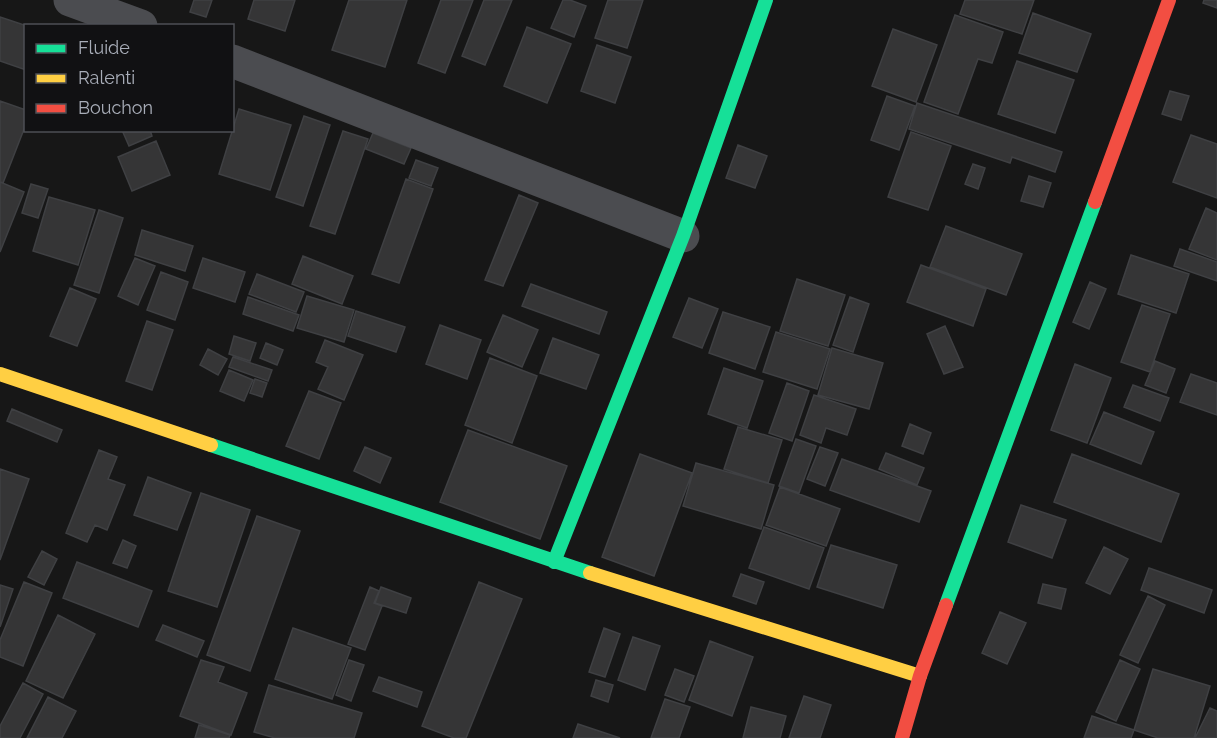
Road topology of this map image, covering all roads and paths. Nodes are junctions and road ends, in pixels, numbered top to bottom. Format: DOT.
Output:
graph roads {
  1 [pos="70,0"];
  2 [pos="766,0"];
  3 [pos="1169,0"];
  4 [pos="138,16"];
  5 [pos="234,62"];
  6 [pos="683,236"];
  7 [pos="0,374"];
  8 [pos="554,562"];
  9 [pos="920,676"];
  10 [pos="902,738"];
  1 -- 4 [label="street"];
  2 -- 6 [label="street"];
  3 -- 9 [label="street"];
  5 -- 6 [label="street"];
  6 -- 8 [label="street"];
  7 -- 8 [label="street"];
  8 -- 9 [label="street"];
  9 -- 10 [label="street"];
}
